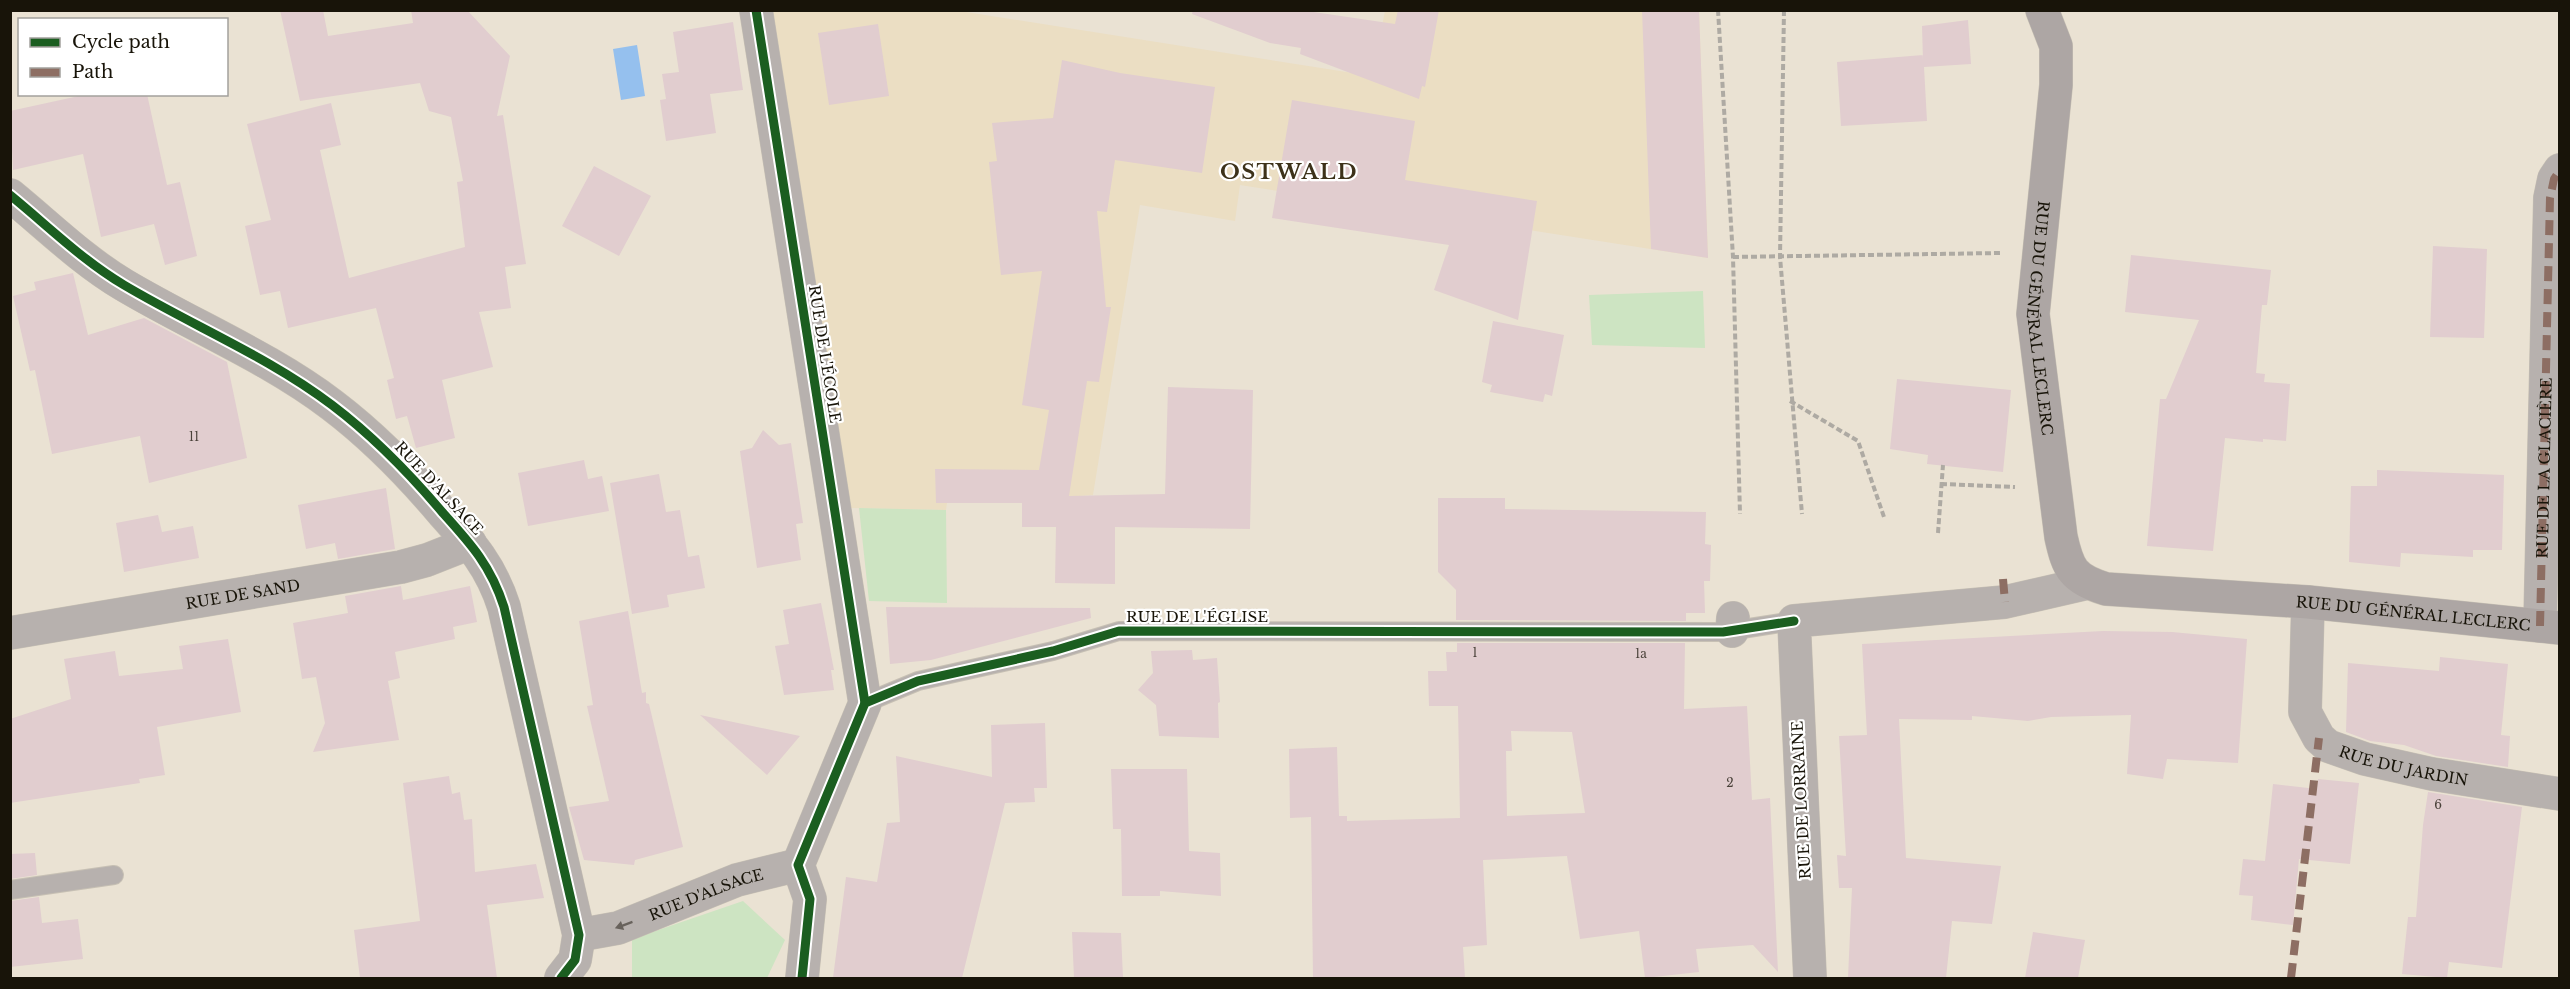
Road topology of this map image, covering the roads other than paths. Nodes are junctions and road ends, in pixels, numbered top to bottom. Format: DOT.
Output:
graph roads {
  1 [pos="756,10"];
  2 [pos="2042,10"];
  3 [pos="2559,170"];
  4 [pos="10,195"];
  5 [pos="470,543"];
  6 [pos="2088,584"];
  7 [pos="2308,602"];
  8 [pos="1794,621"];
  9 [pos="2550,627"];
  10 [pos="10,633"];
  11 [pos="865,703"];
  12 [pos="2559,794"];
  13 [pos="798,865"];
  14 [pos="114,876"];
  15 [pos="10,890"];
  16 [pos="579,935"];
  17 [pos="561,978"];
  18 [pos="802,978"];
  19 [pos="1810,978"];
  1 -- 11 [label="street, RUE DE L'ÉCOLE"];
  2 -- 6 [label="main road, RUE DU GÉNÉRAL LECLERC"];
  3 -- 9 [label="street, RUE DE LA GLACIÈRE"];
  4 -- 5 [label="street, RUE D'ALSACE"];
  5 -- 10 [label="street, RUE DE SAND"];
  5 -- 16 [label="street, RUE D'ALSACE"];
  6 -- 7 [label="main road, RUE DU GÉNÉRAL LECLERC"];
  6 -- 8 [label="street, RUE DU GÉNÉRAL LECLERC"];
  7 -- 9 [label="main road, RUE DU GÉNÉRAL LECLERC"];
  7 -- 12 [label="street, RUE DU JARDIN"];
  8 -- 11 [label="lane, RUE DE L'ÉGLISE"];
  8 -- 19 [label="street, RUE DE LORRAINE"];
  11 -- 13 [label="street"];
  13 -- 16 [label="street, RUE D'ALSACE, one-way"];
  13 -- 18 [label="street"];
  14 -- 15 [label="lane"];
  16 -- 17 [label="street, RUE D'ALSACE"];
}
